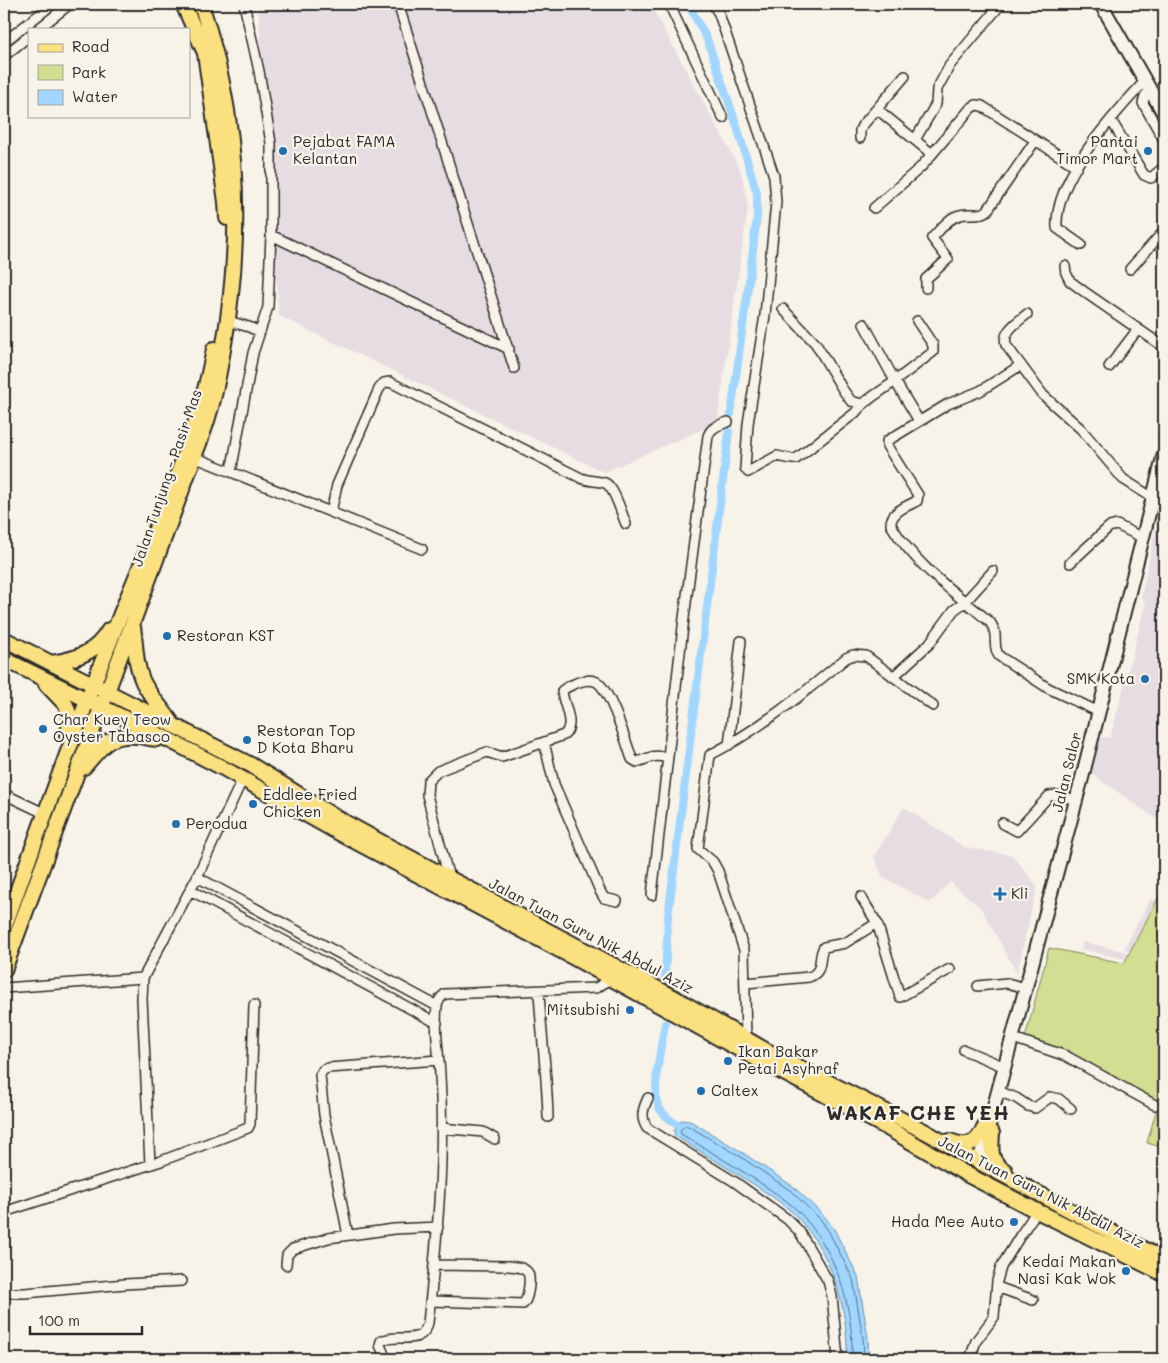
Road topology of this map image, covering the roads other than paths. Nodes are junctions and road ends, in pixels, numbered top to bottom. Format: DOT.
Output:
graph roads {
  1 [pos="52,4"];
  2 [pos="70,4"];
  3 [pos="183,4"];
  4 [pos="192,4"];
  5 [pos="201,4"];
  6 [pos="244,4"];
  7 [pos="398,4"];
  8 [pos="669,4"];
  9 [pos="714,4"];
  10 [pos="1001,4"];
  11 [pos="1101,4"];
  12 [pos="39,28"];
  13 [pos="28,37"];
  14 [pos="4,42"];
  15 [pos="205,53"];
  16 [pos="4,56"];
  17 [pos="906,76"];
  18 [pos="1148,85"];
  19 [pos="878,109"];
  20 [pos="1164,114"];
  21 [pos="723,118"];
  22 [pos="1111,120"];
  23 [pos="860,138"];
  24 [pos="915,140"];
  25 [pos="1164,140"];
  26 [pos="1035,141"];
  27 [pos="932,154"];
  28 [pos="1077,166"];
  29 [pos="1164,167"];
  30 [pos="874,208"];
  31 [pos="1164,231"];
  32 [pos="271,235"];
  33 [pos="1081,245"];
  34 [pos="1064,266"];
  35 [pos="1130,269"];
  36 [pos="926,288"];
  37 [pos="783,309"];
  38 [pos="1027,314"];
  39 [pos="228,321"];
  40 [pos="917,321"];
  41 [pos="864,324"];
  42 [pos="1138,329"];
  43 [pos="260,332"];
  44 [pos="1164,347"];
  45 [pos="509,349"];
  46 [pos="1022,365"];
  47 [pos="1109,367"];
  48 [pos="514,368"];
  49 [pos="895,381"];
  50 [pos="862,404"];
  51 [pos="919,421"];
  52 [pos="728,422"];
  53 [pos="1164,454"];
  54 [pos="194,458"];
  55 [pos="231,472"];
  56 [pos="1153,498"];
  57 [pos="1164,507"];
  58 [pos="331,512"];
  59 [pos="626,524"];
  60 [pos="1143,538"];
  61 [pos="422,549"];
  62 [pos="1070,563"];
  63 [pos="993,570"];
  64 [pos="965,602"];
  65 [pos="119,619"];
  66 [pos="133,624"];
  67 [pos="4,639"];
  68 [pos="741,641"];
  69 [pos="4,659"];
  70 [pos="52,663"];
  71 [pos="893,676"];
  72 [pos="42,678"];
  73 [pos="94,685"];
  74 [pos="108,692"];
  75 [pos="88,700"];
  76 [pos="933,706"];
  77 [pos="102,707"];
  78 [pos="1099,712"];
  79 [pos="173,725"];
  80 [pos="165,738"];
  81 [pos="544,742"];
  82 [pos="729,745"];
  83 [pos="668,758"];
  84 [pos="63,766"];
  85 [pos="76,775"];
  86 [pos="242,780"];
  87 [pos="4,794"];
  88 [pos="1076,800"];
  89 [pos="46,814"];
  90 [pos="1002,823"];
  91 [pos="197,877"];
  92 [pos="449,878"];
  93 [pos="190,890"];
  94 [pos="652,895"];
  95 [pos="861,897"];
  96 [pos="616,901"];
  97 [pos="877,923"];
  98 [pos="4,928"];
  99 [pos="950,969"];
  100 [pos="4,970"];
  101 [pos="143,978"];
  102 [pos="611,979"];
  103 [pos="746,983"];
  104 [pos="978,986"];
  105 [pos="4,988"];
  106 [pos="1026,988"];
  107 [pos="539,990"];
  108 [pos="254,1005"];
  109 [pos="437,1006"];
  110 [pos="437,1022"];
  111 [pos="1013,1038"];
  112 [pos="746,1039"];
  113 [pos="964,1050"];
  114 [pos="439,1060"];
  115 [pos="1005,1067"];
  116 [pos="997,1094"];
  117 [pos="648,1098"];
  118 [pos="1155,1105"];
  119 [pos="1071,1109"];
  120 [pos="548,1117"];
  121 [pos="990,1118"];
  122 [pos="884,1126"];
  123 [pos="441,1128"];
  124 [pos="926,1132"];
  125 [pos="992,1133"];
  126 [pos="495,1139"];
  127 [pos="979,1162"];
  128 [pos="150,1164"];
  129 [pos="1041,1196"];
  130 [pos="1037,1211"];
  131 [pos="4,1212"];
  132 [pos="438,1227"];
  133 [pos="348,1235"];
  134 [pos="1101,1242"];
  135 [pos="1164,1260"];
  136 [pos="286,1265"];
  137 [pos="434,1265"];
  138 [pos="1164,1274"];
  139 [pos="182,1280"];
  140 [pos="997,1287"];
  141 [pos="4,1293"];
  142 [pos="1033,1300"];
  143 [pos="430,1301"];
  144 [pos="386,1359"];
  145 [pos="838,1359"];
  146 [pos="970,1359"];
  1 -- 14 [label="street"];
  2 -- 12 [label="street"];
  3 -- 15 [label="main road, Jalan Tunjung - Pasir Mas"];
  4 -- 15 [label="main road"];
  5 -- 39 [label="main road, Jalan Tunjung - Pasir Mas"];
  6 -- 32 [label="street"];
  7 -- 45 [label="street"];
  8 -- 21 [label="street"];
  9 -- 50 [label="street"];
  10 -- 24 [label="street"];
  11 -- 18 [label="main road"];
  13 -- 16 [label="street"];
  15 -- 65 [label="main road, Jalan Tunjung - Pasir Mas"];
  17 -- 19 [label="street"];
  18 -- 20 [label="main road"];
  18 -- 22 [label="street"];
  18 -- 25 [label="street"];
  19 -- 23 [label="street"];
  19 -- 24 [label="street"];
  22 -- 28 [label="street"];
  22 -- 29 [label="street"];
  24 -- 27 [label="street"];
  26 -- 27 [label="street"];
  26 -- 28 [label="street"];
  26 -- 36 [label="street"];
  27 -- 30 [label="street"];
  28 -- 33 [label="street"];
  31 -- 35 [label="street"];
  32 -- 43 [label="street"];
  32 -- 45 [label="street"];
  34 -- 42 [label="street"];
  37 -- 50 [label="street"];
  38 -- 46 [label="street"];
  39 -- 43 [label="street"];
  39 -- 54 [label="main road, Jalan Tunjung - Pasir Mas"];
  40 -- 49 [label="street"];
  41 -- 49 [label="street"];
  42 -- 44 [label="street"];
  42 -- 47 [label="street"];
  43 -- 55 [label="street"];
  45 -- 48 [label="street"];
  46 -- 51 [label="street"];
  46 -- 56 [label="street"];
  49 -- 50 [label="street"];
  49 -- 51 [label="street"];
  51 -- 64 [label="street"];
  52 -- 83 [label="street"];
  53 -- 56 [label="main road, Jalan Salor"];
  54 -- 55 [label="street"];
  54 -- 66 [label="main road, Jalan Tunjung - Pasir Mas"];
  55 -- 58 [label="street"];
  56 -- 57 [label="street"];
  56 -- 60 [label="main road, Jalan Salor"];
  58 -- 59 [label="street"];
  58 -- 61 [label="street"];
  60 -- 62 [label="street"];
  60 -- 78 [label="main road, Jalan Salor"];
  63 -- 64 [label="street"];
  64 -- 71 [label="street"];
  64 -- 78 [label="street"];
  65 -- 70 [label="main road"];
  65 -- 73 [label="main road, Jalan Tunjung - Pasir Mas"];
  66 -- 74 [label="main road, Jalan Tunjung - Pasir Mas"];
  66 -- 79 [label="main road"];
  67 -- 70 [label="main road, Jalan Tuan Guru Nik Abdul Aziz"];
  68 -- 82 [label="street"];
  69 -- 72 [label="main road, Jalan Tuan Guru Nik Abdul Aziz"];
  70 -- 73 [label="main road, Jalan Tuan Guru Nik Abdul Aziz"];
  71 -- 76 [label="street"];
  71 -- 82 [label="street"];
  72 -- 75 [label="main road, Jalan Tuan Guru Nik Abdul Aziz"];
  72 -- 84 [label="main road"];
  73 -- 74 [label="main road, Jalan Tuan Guru Nik Abdul Aziz"];
  73 -- 75 [label="main road, Jalan Tunjung - Pasir Mas"];
  74 -- 77 [label="main road, Jalan Tunjung - Pasir Mas"];
  74 -- 79 [label="main road, Jalan Tuan Guru Nik Abdul Aziz"];
  75 -- 77 [label="main road, Jalan Tuan Guru Nik Abdul Aziz"];
  75 -- 84 [label="main road, Jalan Tunjung - Pasir Mas"];
  77 -- 80 [label="main road, Jalan Tuan Guru Nik Abdul Aziz"];
  77 -- 85 [label="main road, Jalan Tunjung - Pasir Mas"];
  78 -- 88 [label="main road, Jalan Salor"];
  79 -- 92 [label="main road, Jalan Tuan Guru Nik Abdul Aziz"];
  80 -- 85 [label="main road"];
  80 -- 86 [label="main road, Jalan Tuan Guru Nik Abdul Aziz"];
  81 -- 83 [label="street"];
  81 -- 92 [label="street"];
  81 -- 96 [label="street"];
  82 -- 103 [label="street"];
  83 -- 94 [label="street"];
  84 -- 89 [label="main road"];
  85 -- 100 [label="main road, Jalan Tunjung - Pasir Mas"];
  86 -- 91 [label="street"];
  86 -- 102 [label="main road, Jalan Tuan Guru Nik Abdul Aziz"];
  87 -- 89 [label="street"];
  88 -- 90 [label="street"];
  88 -- 106 [label="main road, Jalan Salor"];
  89 -- 98 [label="main road"];
  91 -- 93 [label="street"];
  91 -- 109 [label="street"];
  92 -- 112 [label="main road, Jalan Tuan Guru Nik Abdul Aziz"];
  93 -- 101 [label="street"];
  93 -- 110 [label="street"];
  95 -- 97 [label="street"];
  97 -- 99 [label="street"];
  97 -- 103 [label="street"];
  101 -- 105 [label="street"];
  101 -- 128 [label="street"];
  102 -- 107 [label="street"];
  102 -- 122 [label="main road, Jalan Tuan Guru Nik Abdul Aziz"];
  103 -- 112 [label="street"];
  104 -- 106 [label="street"];
  106 -- 111 [label="main road, Jalan Salor"];
  107 -- 109 [label="street"];
  107 -- 120 [label="street"];
  108 -- 128 [label="street"];
  109 -- 110 [label="street"];
  110 -- 114 [label="street"];
  111 -- 115 [label="main road, Jalan Salor"];
  111 -- 118 [label="street"];
  112 -- 124 [label="main road, Jalan Tuan Guru Nik Abdul Aziz"];
  113 -- 115 [label="street"];
  114 -- 123 [label="street"];
  114 -- 133 [label="street"];
  115 -- 116 [label="main road, Jalan Salor"];
  116 -- 119 [label="street"];
  116 -- 121 [label="main road, Jalan Salor"];
  116 -- 125 [label="main road, Jalan Salor"];
  117 -- 145 [label="street"];
  121 -- 124 [label="main road"];
  121 -- 127 [label="main road, Jalan Salor"];
  122 -- 127 [label="main road"];
  122 -- 130 [label="main road, Jalan Tuan Guru Nik Abdul Aziz"];
  123 -- 126 [label="street"];
  123 -- 132 [label="street"];
  124 -- 127 [label="main road, Jalan Tuan Guru Nik Abdul Aziz"];
  125 -- 127 [label="main road, Jalan Salor"];
  125 -- 129 [label="main road"];
  127 -- 129 [label="main road, Jalan Tuan Guru Nik Abdul Aziz"];
  127 -- 134 [label="main road"];
  128 -- 131 [label="street"];
  129 -- 135 [label="main road, Jalan Tuan Guru Nik Abdul Aziz"];
  130 -- 134 [label="main road, Jalan Tuan Guru Nik Abdul Aziz"];
  130 -- 140 [label="street"];
  132 -- 133 [label="street"];
  132 -- 137 [label="street"];
  133 -- 136 [label="street"];
  134 -- 138 [label="main road, Jalan Tuan Guru Nik Abdul Aziz"];
  137 -- 143 [label="street"];
  137 -- 143 [label="street"];
  139 -- 141 [label="street"];
  140 -- 142 [label="street"];
  140 -- 146 [label="street"];
  143 -- 144 [label="street"];
}
